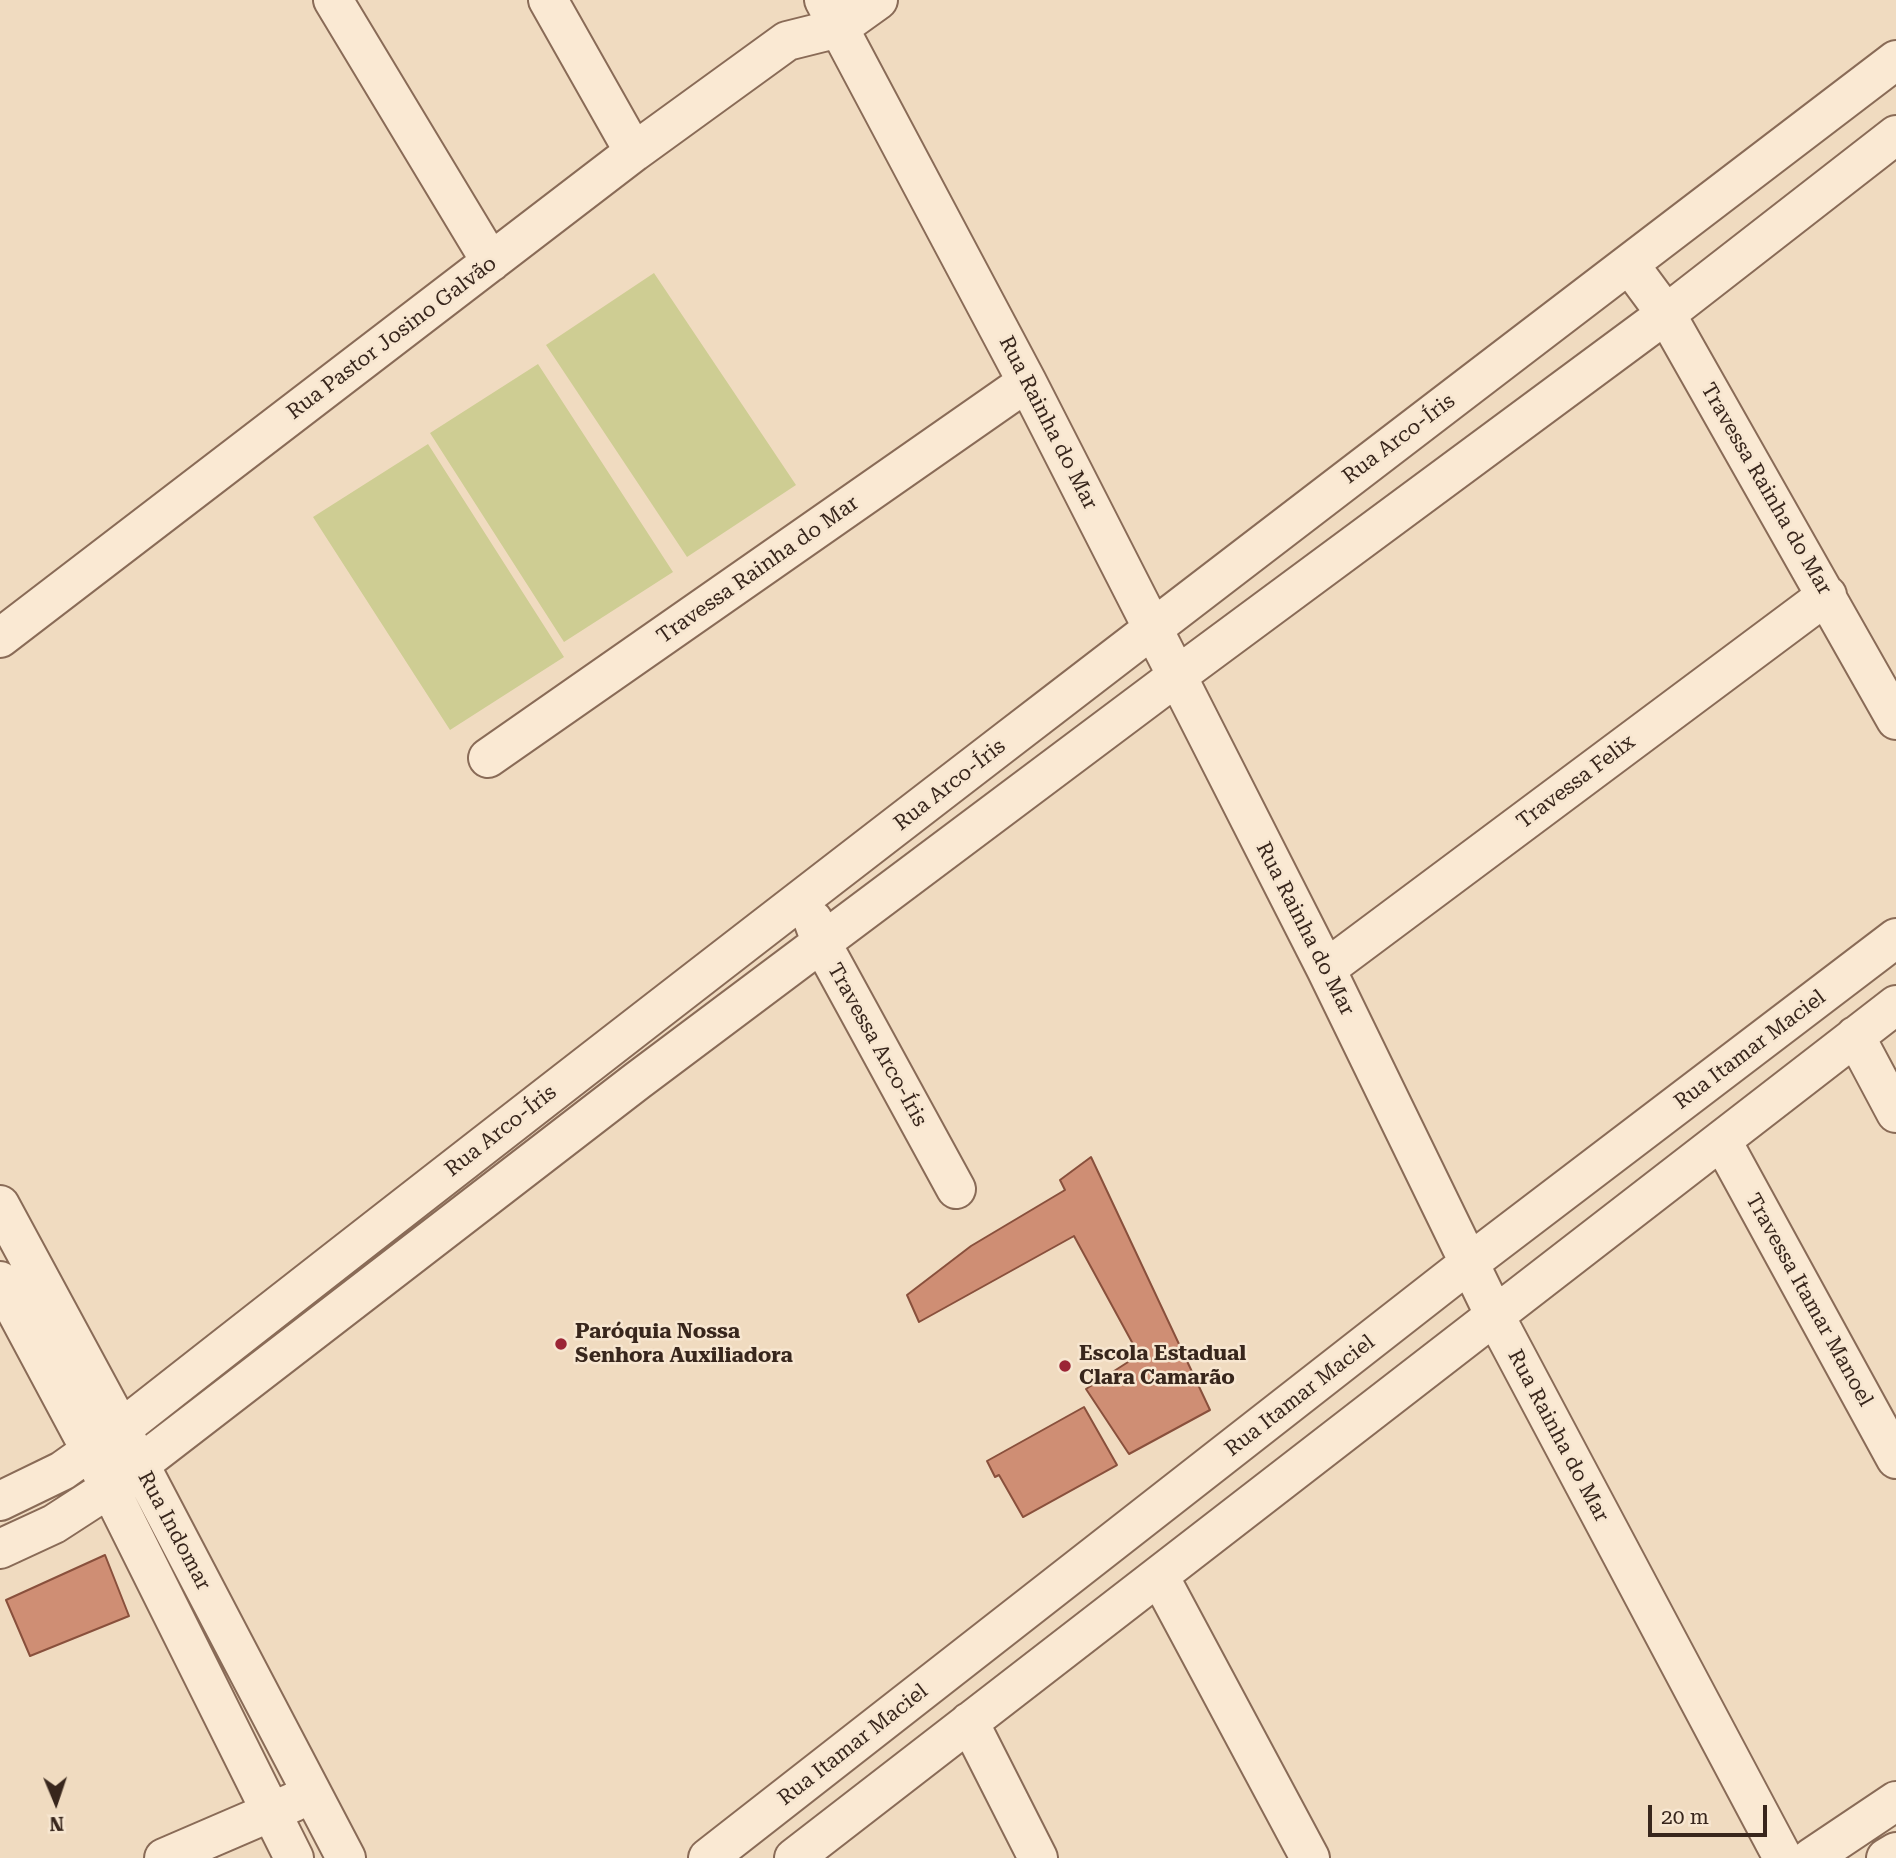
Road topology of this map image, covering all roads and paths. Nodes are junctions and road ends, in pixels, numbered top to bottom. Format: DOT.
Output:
graph roads {
  1 [pos="334,0"];
  2 [pos="548,0"];
  3 [pos="878,0"];
  4 [pos="827,9"];
  5 [pos="1896,60"];
  6 [pos="1896,135"];
  7 [pos="634,152"];
  8 [pos="491,262"];
  9 [pos="1629,264"];
  10 [pos="1666,314"];
  11 [pos="1027,382"];
  12 [pos="1827,595"];
  13 [pos="1153,627"];
  14 [pos="0,638"];
  15 [pos="1177,676"];
  16 [pos="1896,720"];
  17 [pos="488,758"];
  18 [pos="805,898"];
  19 [pos="1896,938"];
  20 [pos="821,942"];
  21 [pos="1326,969"];
  22 [pos="1896,1005"];
  23 [pos="1855,1036"];
  24 [pos="1896,1113"];
  25 [pos="1722,1141"];
  26 [pos="483,1145"];
  27 [pos="505,1182"];
  28 [pos="956,1189"];
  29 [pos="0,1205"];
  30 [pos="1468,1265"];
  31 [pos="0,1282"];
  32 [pos="1495,1316"];
  33 [pos="121,1429"];
  34 [pos="91,1451"];
  35 [pos="1896,1459"];
  36 [pos="139,1465"];
  37 [pos="108,1489"];
  38 [pos="0,1501"];
  39 [pos="0,1549"];
  40 [pos="1159,1576"];
  41 [pos="969,1722"];
  42 [pos="313,1793"];
  43 [pos="1896,1801"];
  44 [pos="272,1812"];
  45 [pos="1896,1852"];
  46 [pos="164,1858"];
  47 [pos="295,1858"];
  48 [pos="346,1858"];
  49 [pos="708,1858"];
  50 [pos="794,1858"];
  51 [pos="1038,1858"];
  52 [pos="1310,1858"];
  53 [pos="1783,1858"];
  54 [pos="1811,1858"];
  55 [pos="1886,1858"];
  1 -- 8 [label="street"];
  2 -- 7 [label="street"];
  3 -- 4 [label="street, Rua Pastor Josino Galvão"];
  4 -- 7 [label="street, Rua Pastor Josino Galvão"];
  4 -- 11 [label="street, Rua Rainha do Mar"];
  5 -- 9 [label="street, Rua Arco-Íris"];
  6 -- 10 [label="street, Rua Arco-Íris"];
  7 -- 8 [label="street, Rua Pastor Josino Galvão"];
  8 -- 14 [label="street, Rua Pastor Josino Galvão"];
  9 -- 10 [label="street, Travessa Rainha do Mar"];
  9 -- 13 [label="street, Rua Arco-Íris"];
  10 -- 12 [label="street, Travessa Rainha do Mar"];
  10 -- 15 [label="street, Rua Arco-Íris"];
  11 -- 13 [label="street, Rua Rainha do Mar"];
  11 -- 17 [label="street, Travessa Rainha do Mar"];
  12 -- 16 [label="street, Travessa Rainha do Mar"];
  12 -- 21 [label="street, Travessa Felix"];
  13 -- 15 [label="street, Rua Rainha do Mar"];
  13 -- 18 [label="street, Rua Arco-Íris"];
  15 -- 20 [label="street, Rua Arco-Íris"];
  15 -- 21 [label="street, Rua Rainha do Mar"];
  18 -- 20 [label="street, Travessa Arco-Íris"];
  18 -- 26 [label="street, Rua Arco-Íris"];
  19 -- 30 [label="street, Rua Itamar Maciel"];
  20 -- 27 [label="street, Rua Arco-Íris"];
  20 -- 28 [label="street, Travessa Arco-Íris"];
  21 -- 30 [label="street, Rua Rainha do Mar"];
  22 -- 23 [label="street"];
  23 -- 24 [label="street"];
  23 -- 25 [label="street"];
  25 -- 32 [label="street"];
  25 -- 35 [label="street, Travessa Itamar Manoel"];
  26 -- 27 [label="street"];
  26 -- 33 [label="street, Rua Arco-Íris"];
  27 -- 36 [label="street, Rua Arco-Íris"];
  29 -- 33 [label="street, Rua Indomar"];
  30 -- 32 [label="street, Rua Rainha do Mar"];
  30 -- 49 [label="street, Rua Itamar Maciel"];
  31 -- 34 [label="street, Rua Indomar"];
  32 -- 40 [label="street"];
  32 -- 53 [label="street, Rua Rainha do Mar"];
  33 -- 34 [label="street, Rua Arco-Íris"];
  33 -- 36 [label="street, Rua Indomar"];
  34 -- 37 [label="street, Rua Indomar"];
  34 -- 38 [label="street, Rua Arco-Íris"];
  36 -- 37 [label="street, Rua Arco-Íris"];
  36 -- 42 [label="street, Rua Indomar"];
  37 -- 39 [label="street, Rua Arco-Íris"];
  37 -- 44 [label="street, Rua Indomar"];
  40 -- 41 [label="street"];
  40 -- 52 [label="street"];
  41 -- 50 [label="street"];
  41 -- 51 [label="street"];
  42 -- 44 [label="street"];
  42 -- 48 [label="street, Rua Indomar"];
  43 -- 54 [label="street"];
  44 -- 46 [label="street"];
  44 -- 47 [label="street, Rua Indomar"];
  45 -- 55 [label="street"];
}
